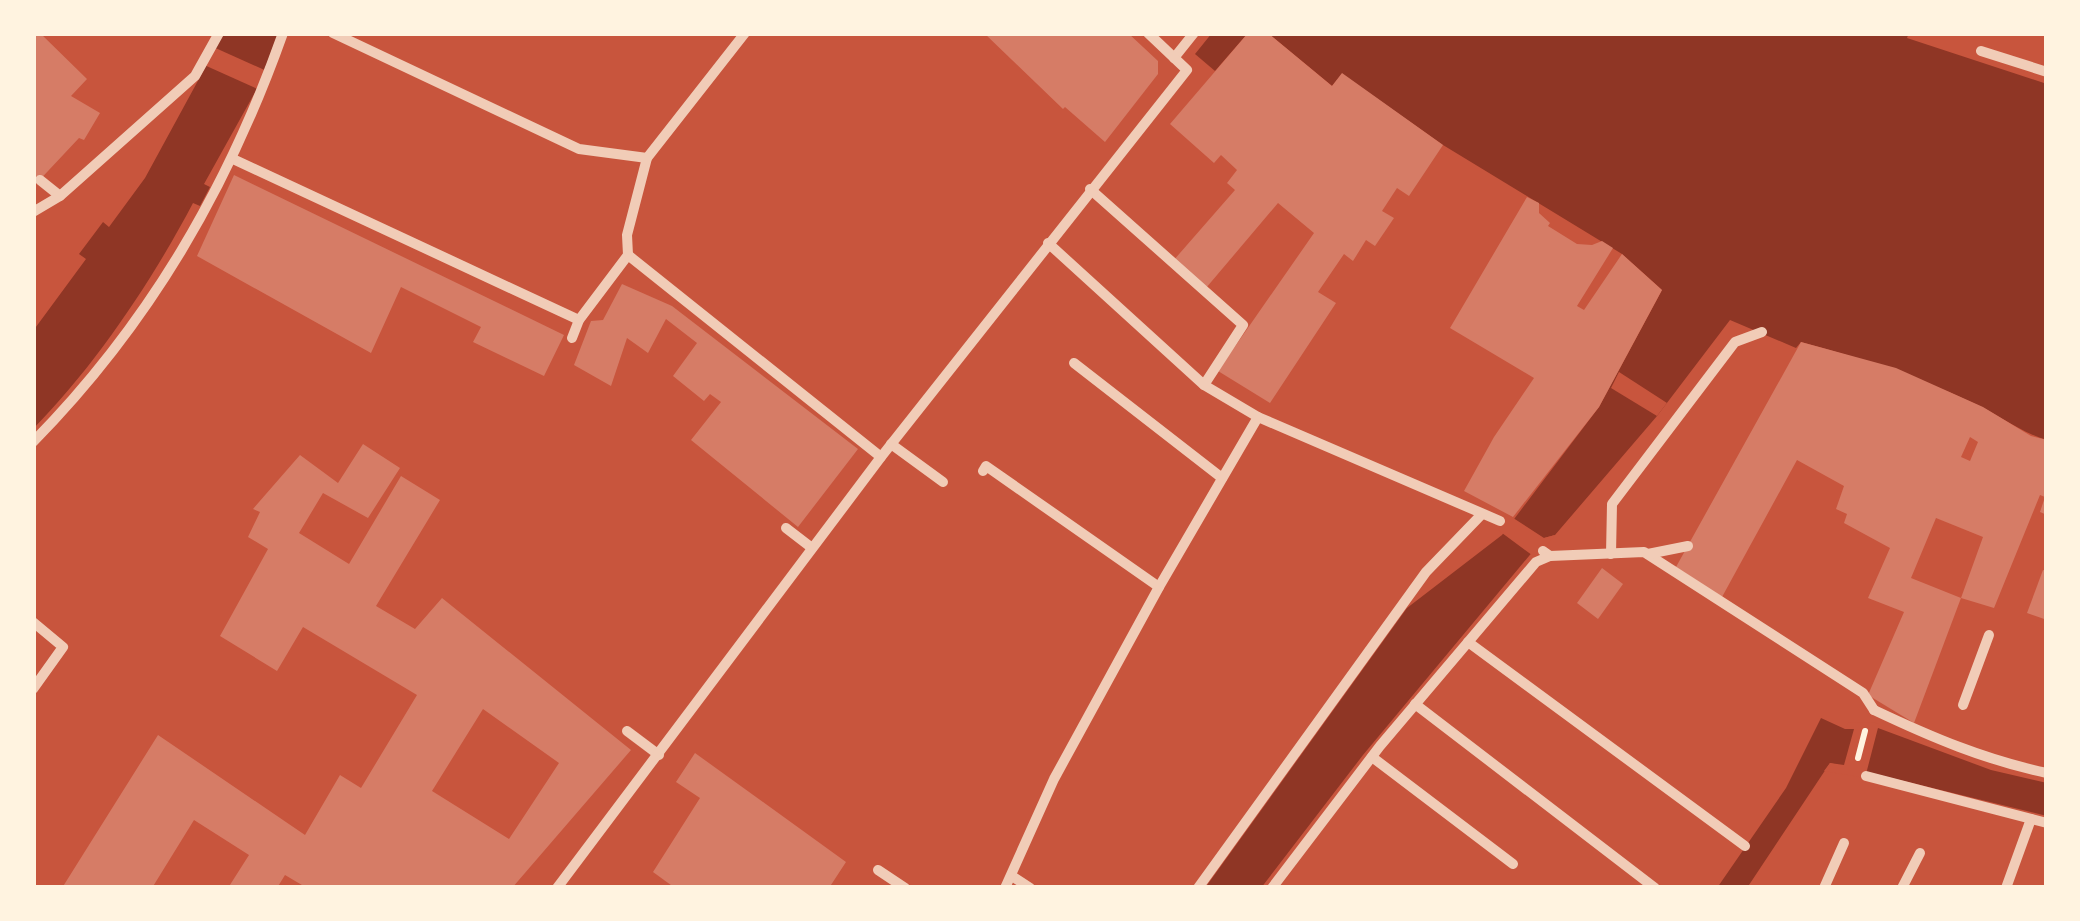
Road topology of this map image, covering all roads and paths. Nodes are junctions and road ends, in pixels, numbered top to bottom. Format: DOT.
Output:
graph roads {
  1 [pos="219,33"];
  2 [pos="283,33"];
  3 [pos="333,33"];
  4 [pos="745,33"];
  5 [pos="1148,33"];
  6 [pos="1195,33"];
  7 [pos="1981,51"];
  8 [pos="1174,58"];
  9 [pos="2047,72"];
  10 [pos="647,158"];
  11 [pos="233,159"];
  12 [pos="40,180"];
  13 [pos="1090,189"];
  14 [pos="60,196"];
  15 [pos="33,212"];
  16 [pos="1048,243"];
  17 [pos="628,255"];
  18 [pos="579,320"];
  19 [pos="1762,332"];
  20 [pos="572,338"];
  21 [pos="1074,363"];
  22 [pos="1204,386"];
  23 [pos="1661,410"];
  24 [pos="1258,417"];
  25 [pos="1677,420"];
  26 [pos="33,442"];
  27 [pos="891,444"];
  28 [pos="881,457"];
  29 [pos="983,471"];
  30 [pos="1222,478"];
  31 [pos="943,482"];
  32 [pos="1482,514"];
  33 [pos="1499,520"];
  34 [pos="786,528"];
  35 [pos="1688,546"];
  36 [pos="812,548"];
  37 [pos="1611,554"];
  38 [pos="1648,554"];
  39 [pos="1159,586"];
  40 [pos="33,622"];
  41 [pos="1989,634"];
  42 [pos="1468,642"];
  43 [pos="33,688"];
  44 [pos="1415,704"];
  45 [pos="1964,705"];
  46 [pos="1871,715"];
  47 [pos="628,731"];
  48 [pos="1860,749"];
  49 [pos="1372,757"];
  50 [pos="656,760"];
  51 [pos="2047,773"];
  52 [pos="1866,776"];
  53 [pos="2031,819"];
  54 [pos="2047,823"];
  55 [pos="1844,843"];
  56 [pos="1745,846"];
  57 [pos="1920,853"];
  58 [pos="1513,864"];
  59 [pos="878,870"];
  60 [pos="1008,882"];
  61 [pos="557,888"];
  62 [pos="905,888"];
  63 [pos="1030,888"];
  64 [pos="1198,888"];
  65 [pos="1272,888"];
  66 [pos="1655,888"];
  67 [pos="1824,888"];
  68 [pos="1902,888"];
  69 [pos="2006,888"];
  1 -- 14 [label="street"];
  2 -- 11 [label="street"];
  3 -- 10 [label="street"];
  4 -- 10 [label="street"];
  5 -- 8 [label="street"];
  6 -- 8 [label="street"];
  7 -- 9 [label="street"];
  8 -- 13 [label="street"];
  10 -- 17 [label="street"];
  11 -- 18 [label="street"];
  11 -- 26 [label="street"];
  12 -- 14 [label="street"];
  13 -- 16 [label="street"];
  13 -- 22 [label="street"];
  14 -- 15 [label="street"];
  16 -- 22 [label="street"];
  16 -- 27 [label="street"];
  17 -- 18 [label="street"];
  17 -- 28 [label="street"];
  18 -- 20 [label="street"];
  19 -- 25 [label="street"];
  21 -- 30 [label="street"];
  22 -- 24 [label="street"];
  23 -- 25 [label="street"];
  24 -- 30 [label="street"];
  24 -- 32 [label="street"];
  25 -- 37 [label="street"];
  27 -- 28 [label="street"];
  27 -- 31 [label="street"];
  28 -- 36 [label="street"];
  29 -- 39 [label="street"];
  30 -- 39 [label="street"];
  32 -- 33 [label="street"];
  32 -- 64 [label="street"];
  34 -- 36 [label="street"];
  35 -- 38 [label="street"];
  36 -- 50 [label="street"];
  37 -- 38 [label="street"];
  37 -- 42 [label="street"];
  38 -- 46 [label="street"];
  39 -- 60 [label="street"];
  40 -- 43 [label="street"];
  41 -- 45 [label="street"];
  42 -- 44 [label="street"];
  42 -- 56 [label="street"];
  44 -- 49 [label="street"];
  44 -- 66 [label="street"];
  46 -- 48 [label="path"];
  46 -- 51 [label="street"];
  47 -- 50 [label="street"];
  49 -- 58 [label="street"];
  49 -- 65 [label="street"];
  50 -- 61 [label="street"];
  52 -- 53 [label="street"];
  53 -- 54 [label="street"];
  53 -- 69 [label="street"];
  55 -- 67 [label="street"];
  57 -- 68 [label="street"];
  59 -- 62 [label="street"];
  60 -- 63 [label="street"];
}
